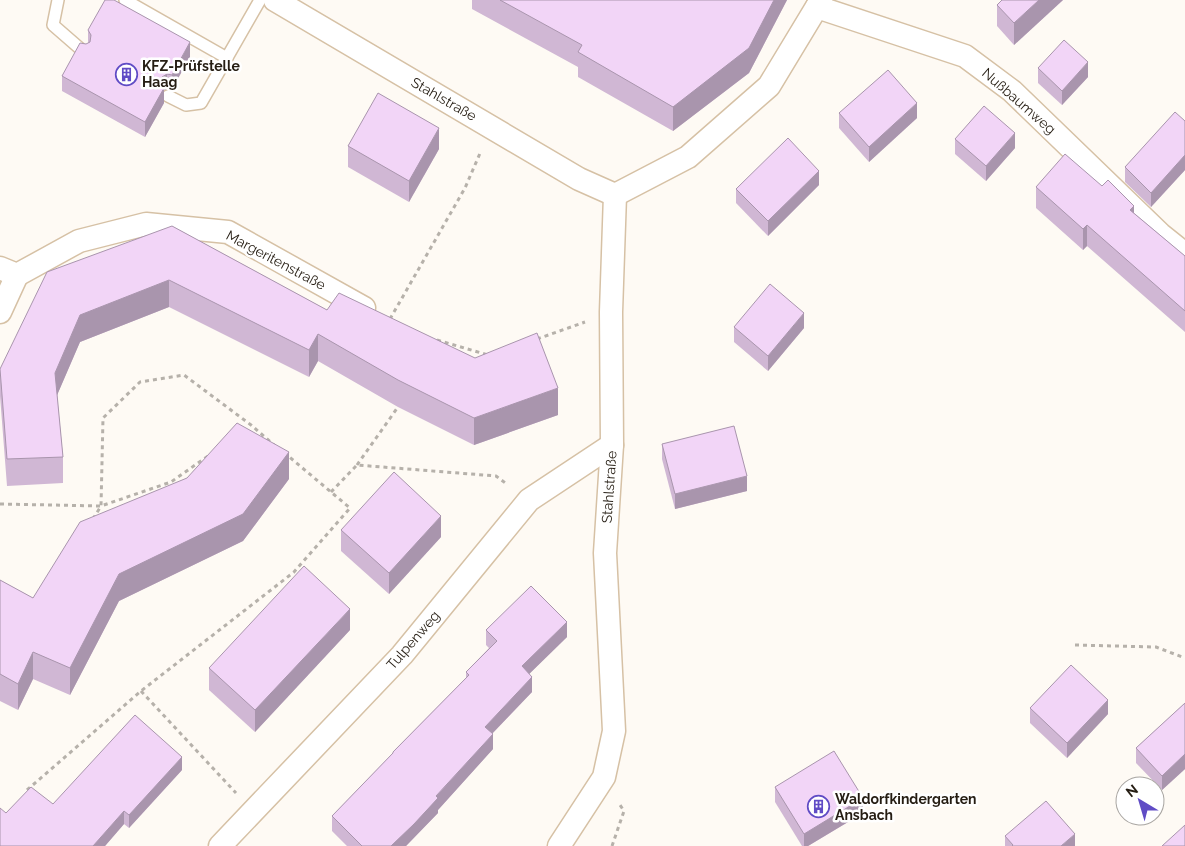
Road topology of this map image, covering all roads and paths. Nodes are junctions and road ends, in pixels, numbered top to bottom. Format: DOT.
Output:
graph roads {
  1 [pos="58,0"];
  2 [pos="125,0"];
  3 [pos="260,0"];
  4 [pos="275,0"];
  5 [pos="819,4"];
  6 [pos="84,52"];
  7 [pos="227,58"];
  8 [pos="168,96"];
  9 [pos="491,127"];
  10 [pos="615,195"];
  11 [pos="1185,254"];
  12 [pos="8,272"];
  13 [pos="0,312"];
  14 [pos="611,312"];
  15 [pos="388,320"];
  16 [pos="436,340"];
  17 [pos="528,342"];
  18 [pos="492,355"];
  19 [pos="398,407"];
  20 [pos="612,445"];
  21 [pos="211,454"];
  22 [pos="357,466"];
  23 [pos="331,492"];
  24 [pos="529,500"];
  25 [pos="0,504"];
  26 [pos="101,506"];
  27 [pos="91,522"];
  28 [pos="1075,645"];
  29 [pos="1185,658"];
  30 [pos="141,691"];
  31 [pos="27,790"];
  32 [pos="253,811"];
  33 [pos="220,846"];
  34 [pos="559,846"];
  1 -- 6 [label="lane"];
  2 -- 7 [label="lane"];
  3 -- 7 [label="lane"];
  4 -- 9 [label="street, Stahlstraße"];
  5 -- 10 [label="street"];
  5 -- 11 [label="street, Nußbaumweg"];
  7 -- 8 [label="lane"];
  9 -- 10 [label="street, Stahlstraße"];
  9 -- 15 [label="path"];
  10 -- 14 [label="street, Stahlstraße"];
  12 -- 13 [label="street, Margeritenstraße"];
  12 -- 15 [label="street, Margeritenstraße"];
  14 -- 17 [label="path"];
  14 -- 20 [label="street, Stahlstraße"];
  16 -- 18 [label="path"];
  19 -- 22 [label="path"];
  20 -- 24 [label="street, Tulpenweg"];
  20 -- 34 [label="street, Stahlstraße"];
  21 -- 26 [label="path"];
  22 -- 23 [label="path"];
  22 -- 24 [label="path"];
  23 -- 26 [label="path"];
  23 -- 30 [label="path"];
  24 -- 32 [label="street, Tulpenweg"];
  25 -- 26 [label="path"];
  26 -- 27 [label="path"];
  28 -- 29 [label="path"];
  30 -- 31 [label="path"];
  30 -- 32 [label="path"];
  32 -- 33 [label="street, Tulpenweg"];
}
